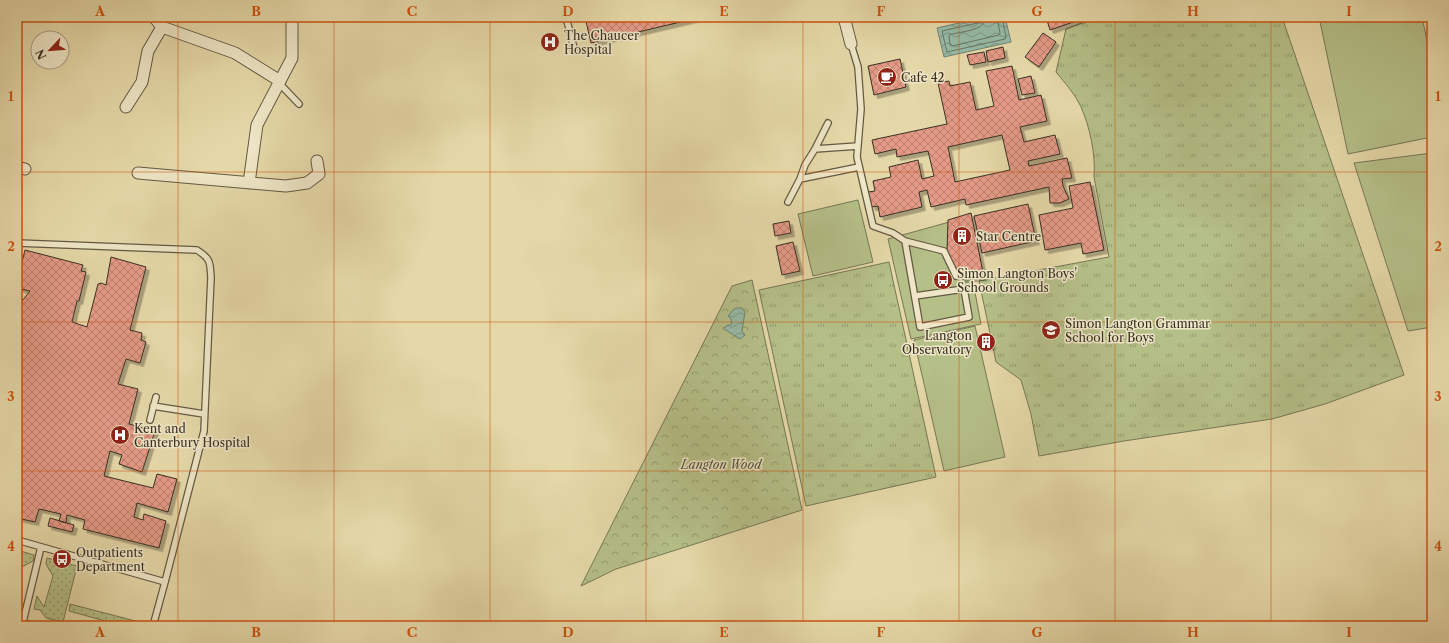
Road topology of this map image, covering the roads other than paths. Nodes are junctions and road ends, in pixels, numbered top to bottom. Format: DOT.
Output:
graph roads {
  1 [pos="154,17"];
  2 [pos="292,17"];
  3 [pos="844,17"];
  4 [pos="566,21"];
  5 [pos="162,26"];
  6 [pos="851,44"];
  7 [pos="574,48"];
  8 [pos="279,82"];
  9 [pos="299,104"];
  10 [pos="126,107"];
  11 [pos="828,123"];
  12 [pos="858,146"];
  13 [pos="815,149"];
  14 [pos="317,161"];
  15 [pos="859,167"];
  16 [pos="138,173"];
  17 [pos="800,179"];
  18 [pos="250,183"];
  19 [pos="788,202"];
  20 [pos="905,241"];
  21 [pos="17,243"];
  22 [pos="956,276"];
  23 [pos="915,296"];
  24 [pos="156,397"];
  25 [pos="153,406"];
  26 [pos="204,414"];
  27 [pos="150,420"];
  28 [pos="17,540"];
  29 [pos="41,547"];
  30 [pos="165,582"];
  31 [pos="17,621"];
  32 [pos="23,624"];
  33 [pos="35,626"];
  34 [pos="152,626"];
  1 -- 5 [label="street"];
  2 -- 8 [label="street"];
  3 -- 6 [label="street"];
  4 -- 7 [label="lane"];
  5 -- 8 [label="street"];
  5 -- 10 [label="street"];
  6 -- 12 [label="lane"];
  8 -- 9 [label="lane"];
  8 -- 18 [label="street"];
  11 -- 13 [label="lane"];
  12 -- 13 [label="lane"];
  12 -- 15 [label="lane"];
  13 -- 17 [label="lane"];
  14 -- 18 [label="street"];
  15 -- 17 [label="lane"];
  15 -- 20 [label="lane"];
  16 -- 18 [label="street"];
  17 -- 19 [label="lane"];
  20 -- 22 [label="lane"];
  20 -- 23 [label="lane"];
  21 -- 26 [label="lane"];
  23 -- 23 [label="lane"];
  24 -- 25 [label="lane"];
  25 -- 26 [label="lane"];
  25 -- 27 [label="lane"];
  26 -- 30 [label="lane"];
  28 -- 29 [label="lane"];
  29 -- 30 [label="lane"];
  29 -- 32 [label="lane"];
  30 -- 34 [label="lane"];
  31 -- 32 [label="lane"];
  32 -- 33 [label="lane"];
}
